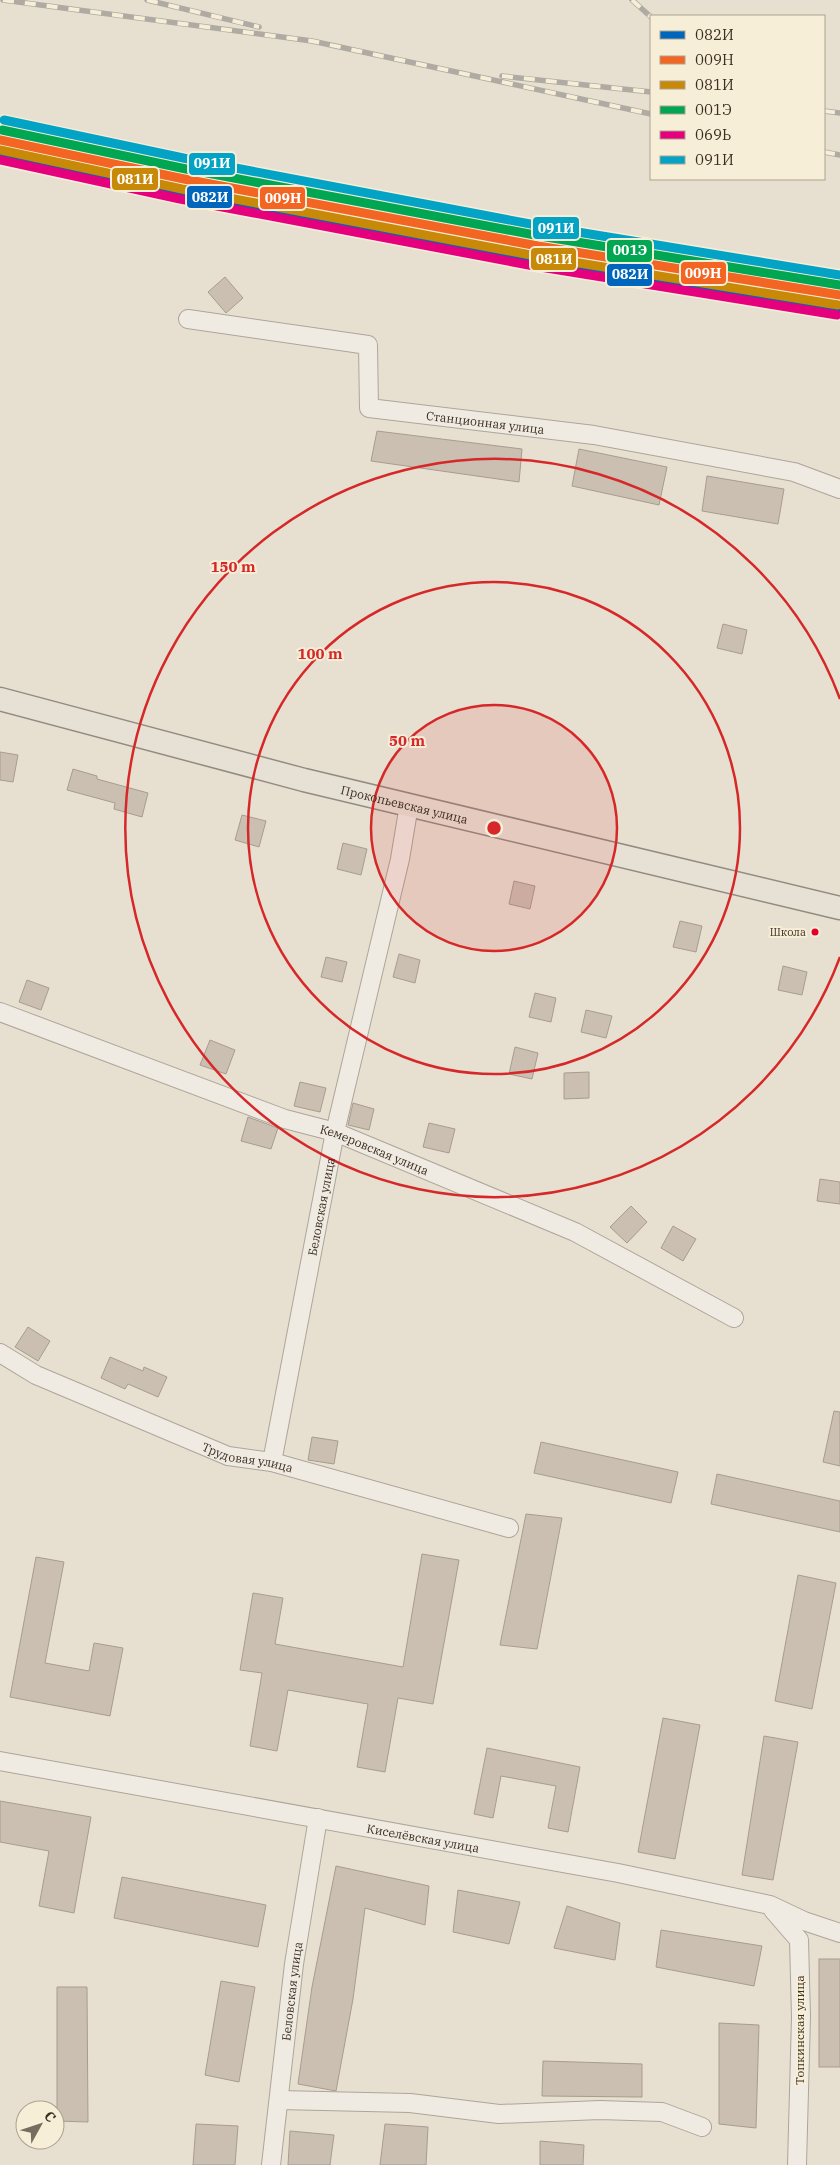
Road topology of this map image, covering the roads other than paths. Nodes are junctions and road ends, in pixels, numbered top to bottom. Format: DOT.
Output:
graph roads {
  1 [pos="188,319"];
  2 [pos="840,489"];
  3 [pos="0,699"];
  4 [pos="409,805"];
  5 [pos="840,908"];
  6 [pos="0,1012"];
  7 [pos="335,1132"];
  8 [pos="734,1318"];
  9 [pos="0,1353"];
  10 [pos="272,1462"];
  11 [pos="509,1528"];
  12 [pos="0,1761"];
  13 [pos="318,1818"];
  14 [pos="770,1905"];
  15 [pos="840,1933"];
  16 [pos="279,2100"];
  17 [pos="702,2127"];
  18 [pos="271,2165"];
  19 [pos="797,2165"];
  1 -- 2 [label="street, Станционная улица"];
  3 -- 4 [label="main road, Прокопьевская улица"];
  4 -- 5 [label="main road, Прокопьевская улица"];
  4 -- 7 [label="street, Беловская улица"];
  6 -- 7 [label="street, Кемеровская улица"];
  7 -- 8 [label="street, Кемеровская улица"];
  7 -- 10 [label="street, Беловская улица"];
  9 -- 10 [label="street, Трудовая улица"];
  10 -- 11 [label="street, Трудовая улица"];
  12 -- 13 [label="street, Киселёвская улица"];
  13 -- 14 [label="street, Киселёвская улица"];
  13 -- 16 [label="street, Беловская улица"];
  14 -- 15 [label="street, Киселёвская улица"];
  14 -- 19 [label="street, Топкинская улица"];
  16 -- 17 [label="street"];
  16 -- 18 [label="street, Беловская улица"];
}
